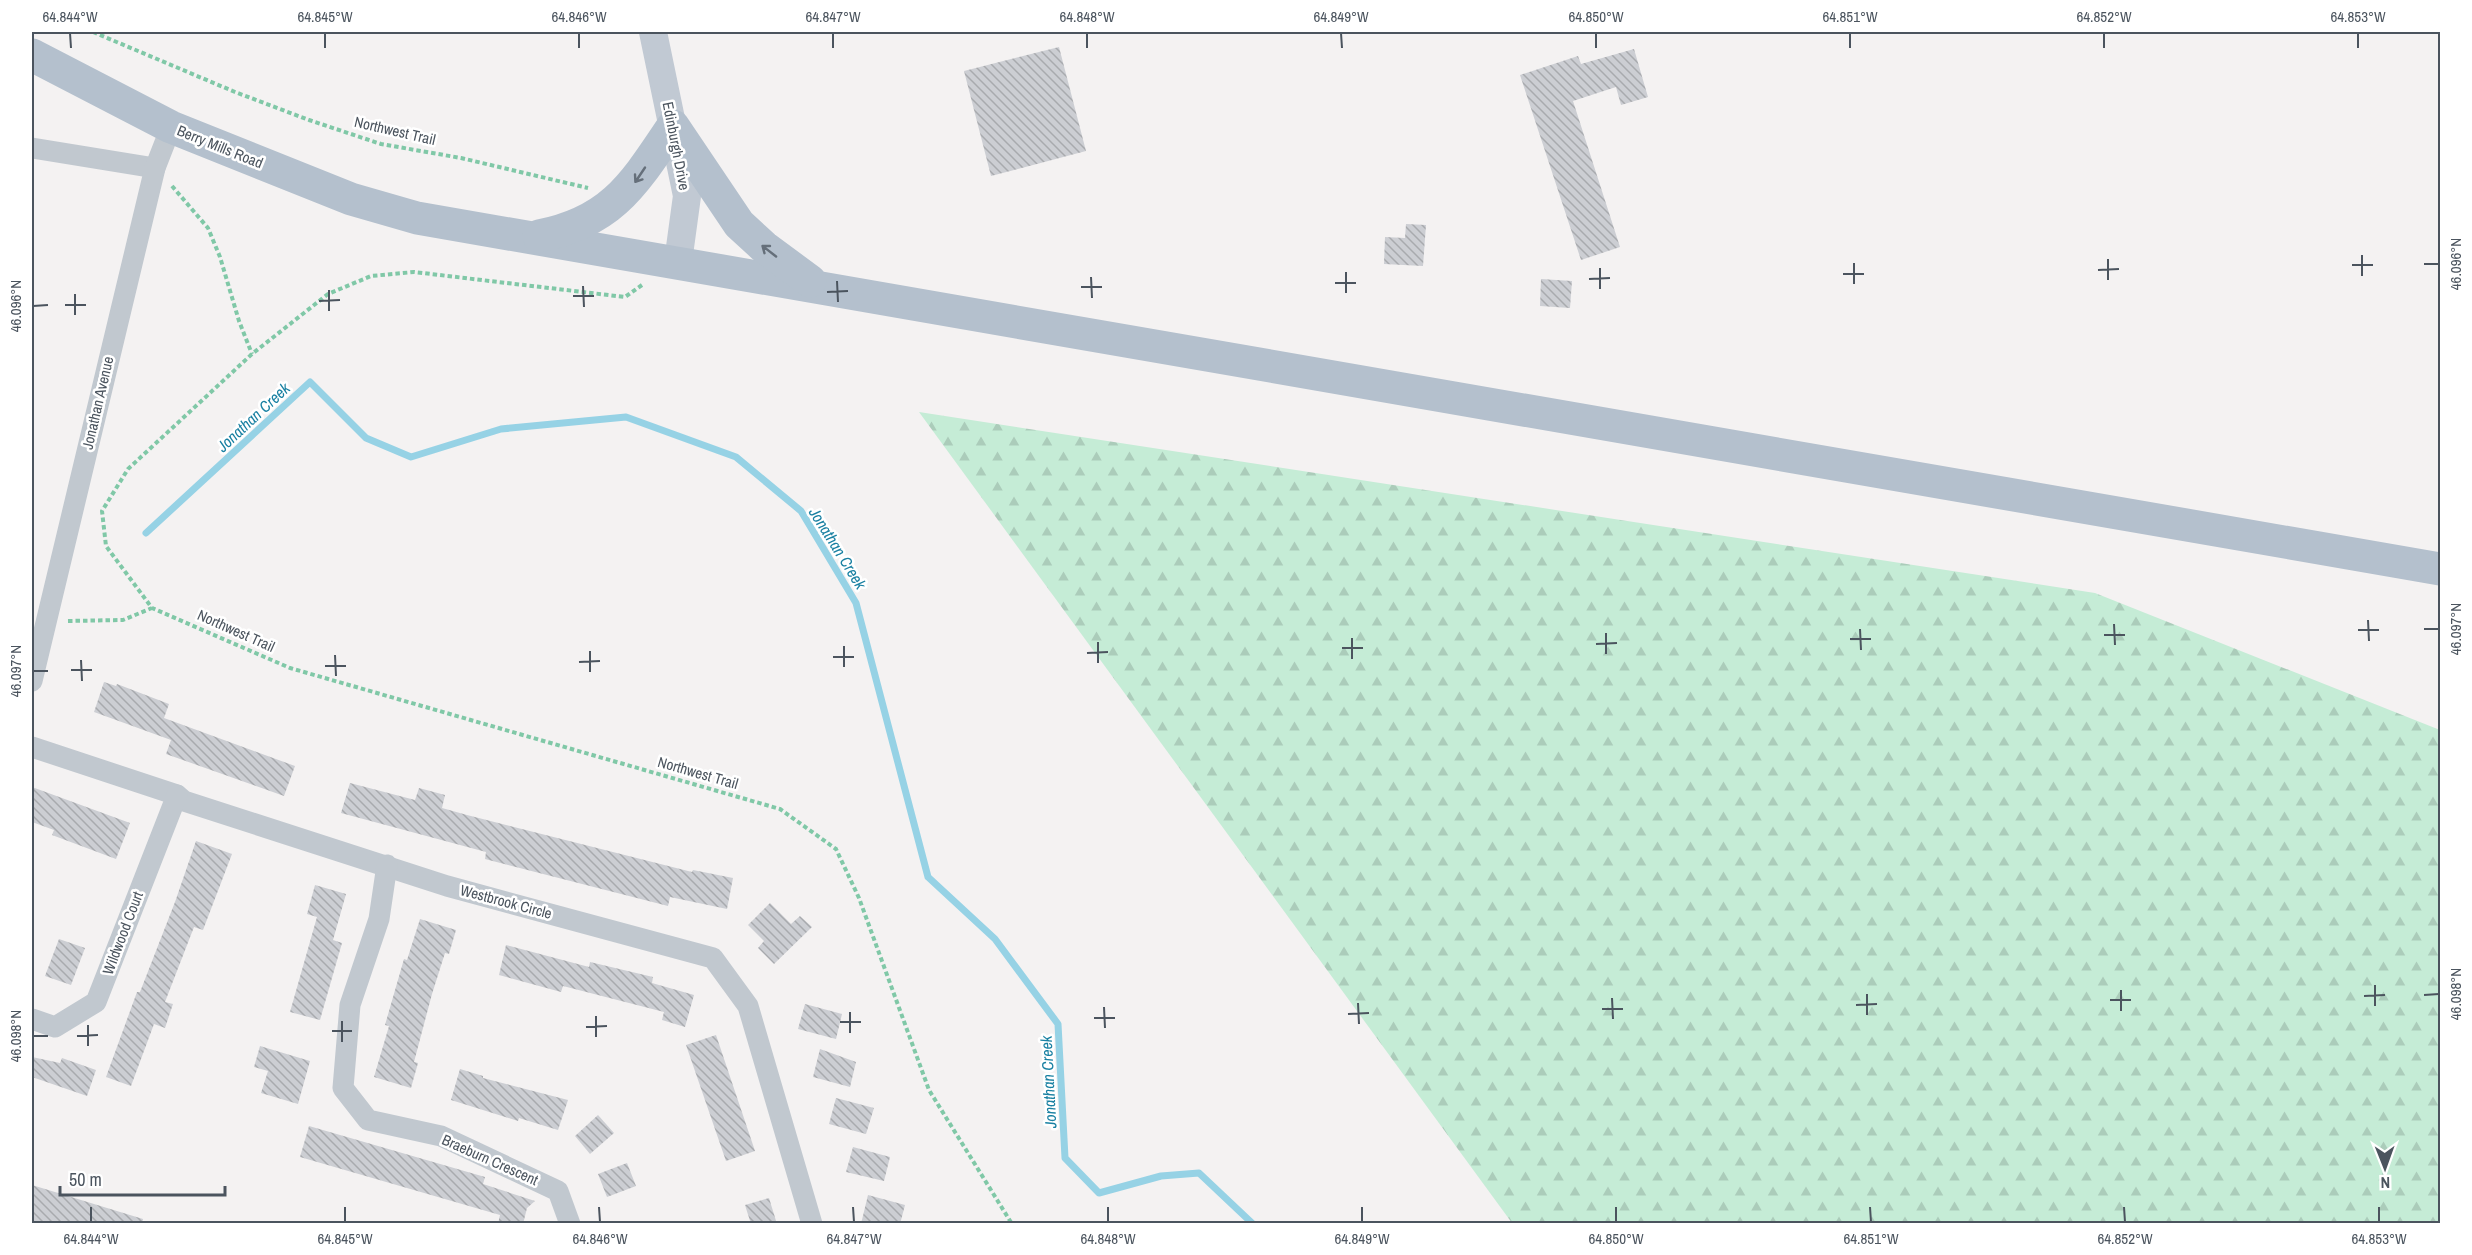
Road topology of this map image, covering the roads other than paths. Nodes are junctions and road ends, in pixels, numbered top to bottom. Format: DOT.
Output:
graph roads {
  1 [pos="652,32"];
  2 [pos="32,55"];
  3 [pos="673,126"];
  4 [pos="171,127"];
  5 [pos="32,148"];
  6 [pos="154,168"];
  7 [pos="530,238"];
  8 [pos="678,262"];
  9 [pos="816,286"];
  10 [pos="2440,568"];
  11 [pos="32,681"];
  12 [pos="32,747"];
  13 [pos="177,795"];
  14 [pos="387,866"];
  15 [pos="32,1019"];
  16 [pos="570,1224"];
  17 [pos="812,1224"];
  1 -- 3 [label="street, Edinburgh Drive"];
  2 -- 4 [label="main road, Berry Mills Road"];
  3 -- 7 [label="main road, one-way"];
  3 -- 8 [label="street, Edinburgh Drive"];
  9 -- 3 [label="main road, one-way"];
  4 -- 6 [label="street, Jonathan Avenue"];
  4 -- 7 [label="main road, Berry Mills Road"];
  5 -- 6 [label="street"];
  6 -- 11 [label="street, Jonathan Avenue"];
  7 -- 8 [label="main road, Berry Mills Road"];
  8 -- 9 [label="main road, Berry Mills Road"];
  9 -- 10 [label="main road, Berry Mills Road"];
  12 -- 13 [label="street, Westbrook Circle"];
  13 -- 14 [label="street, Westbrook Circle"];
  13 -- 15 [label="street, Wildwood Court"];
  14 -- 16 [label="street, Braeburn Crescent"];
  14 -- 17 [label="street, Westbrook Circle"];
}
